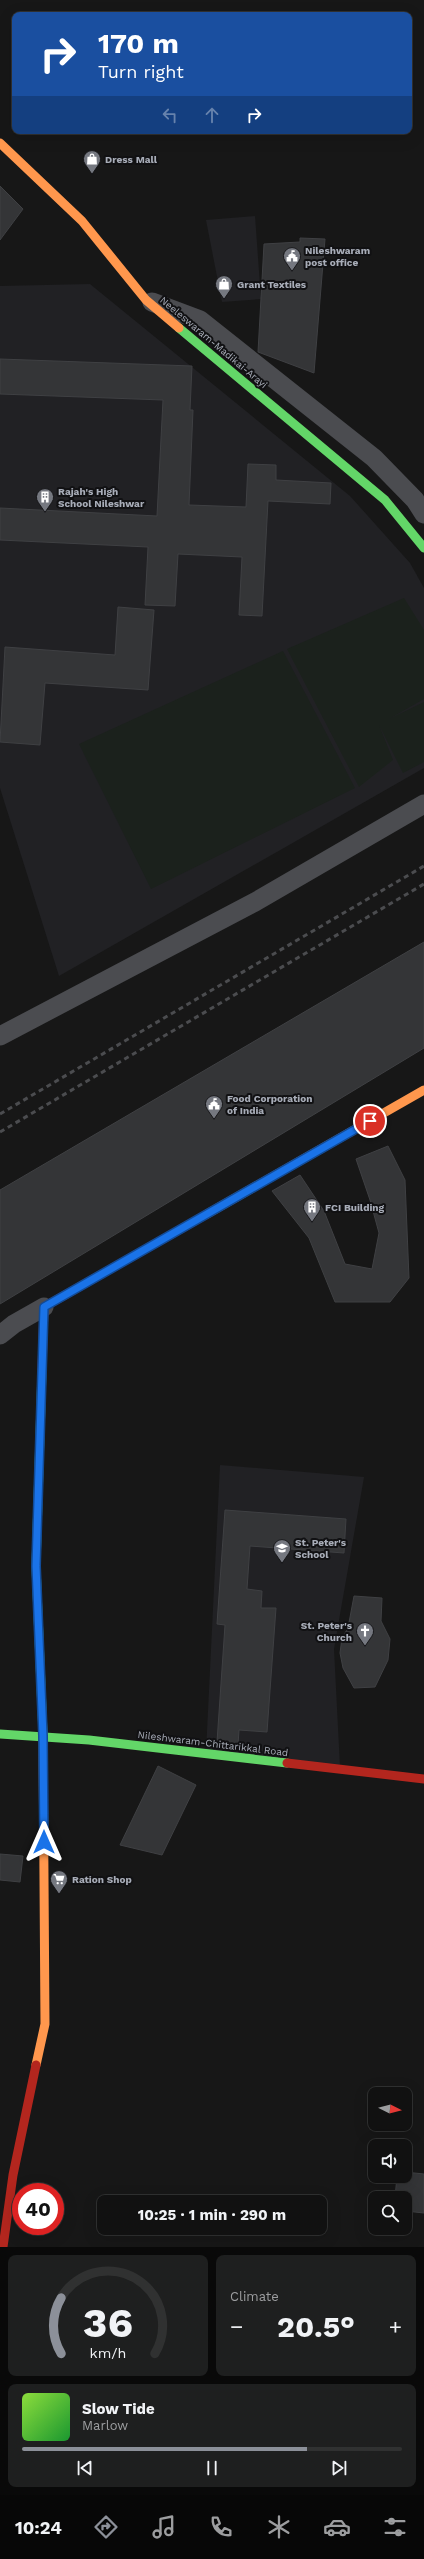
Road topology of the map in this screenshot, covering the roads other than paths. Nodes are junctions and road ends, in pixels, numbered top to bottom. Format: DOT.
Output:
graph roads {
  1 [pos="0,143"];
  2 [pos="146,300"];
  3 [pos="424,514"];
  4 [pos="424,548"];
  5 [pos="424,804"];
  6 [pos="0,1036"];
  7 [pos="424,1090"];
  8 [pos="44,1307"];
  9 [pos="0,1336"];
  10 [pos="0,1734"];
  11 [pos="43,1736"];
  12 [pos="424,1778"];
  13 [pos="3,2239"];
  1 -- 2 [label="street, Neeleswaram-Madikai-Arayi"];
  2 -- 3 [label="street"];
  2 -- 4 [label="street, Neeleswaram-Madikai-Arayi"];
  5 -- 6 [label="street"];
  7 -- 8 [label="street"];
  8 -- 9 [label="street"];
  8 -- 11 [label="street"];
  10 -- 11 [label="street, Nileshwaram-Chittarikkal Road"];
  11 -- 12 [label="street, Nileshwaram-Chittarikkal Road"];
  11 -- 13 [label="street"];
}
